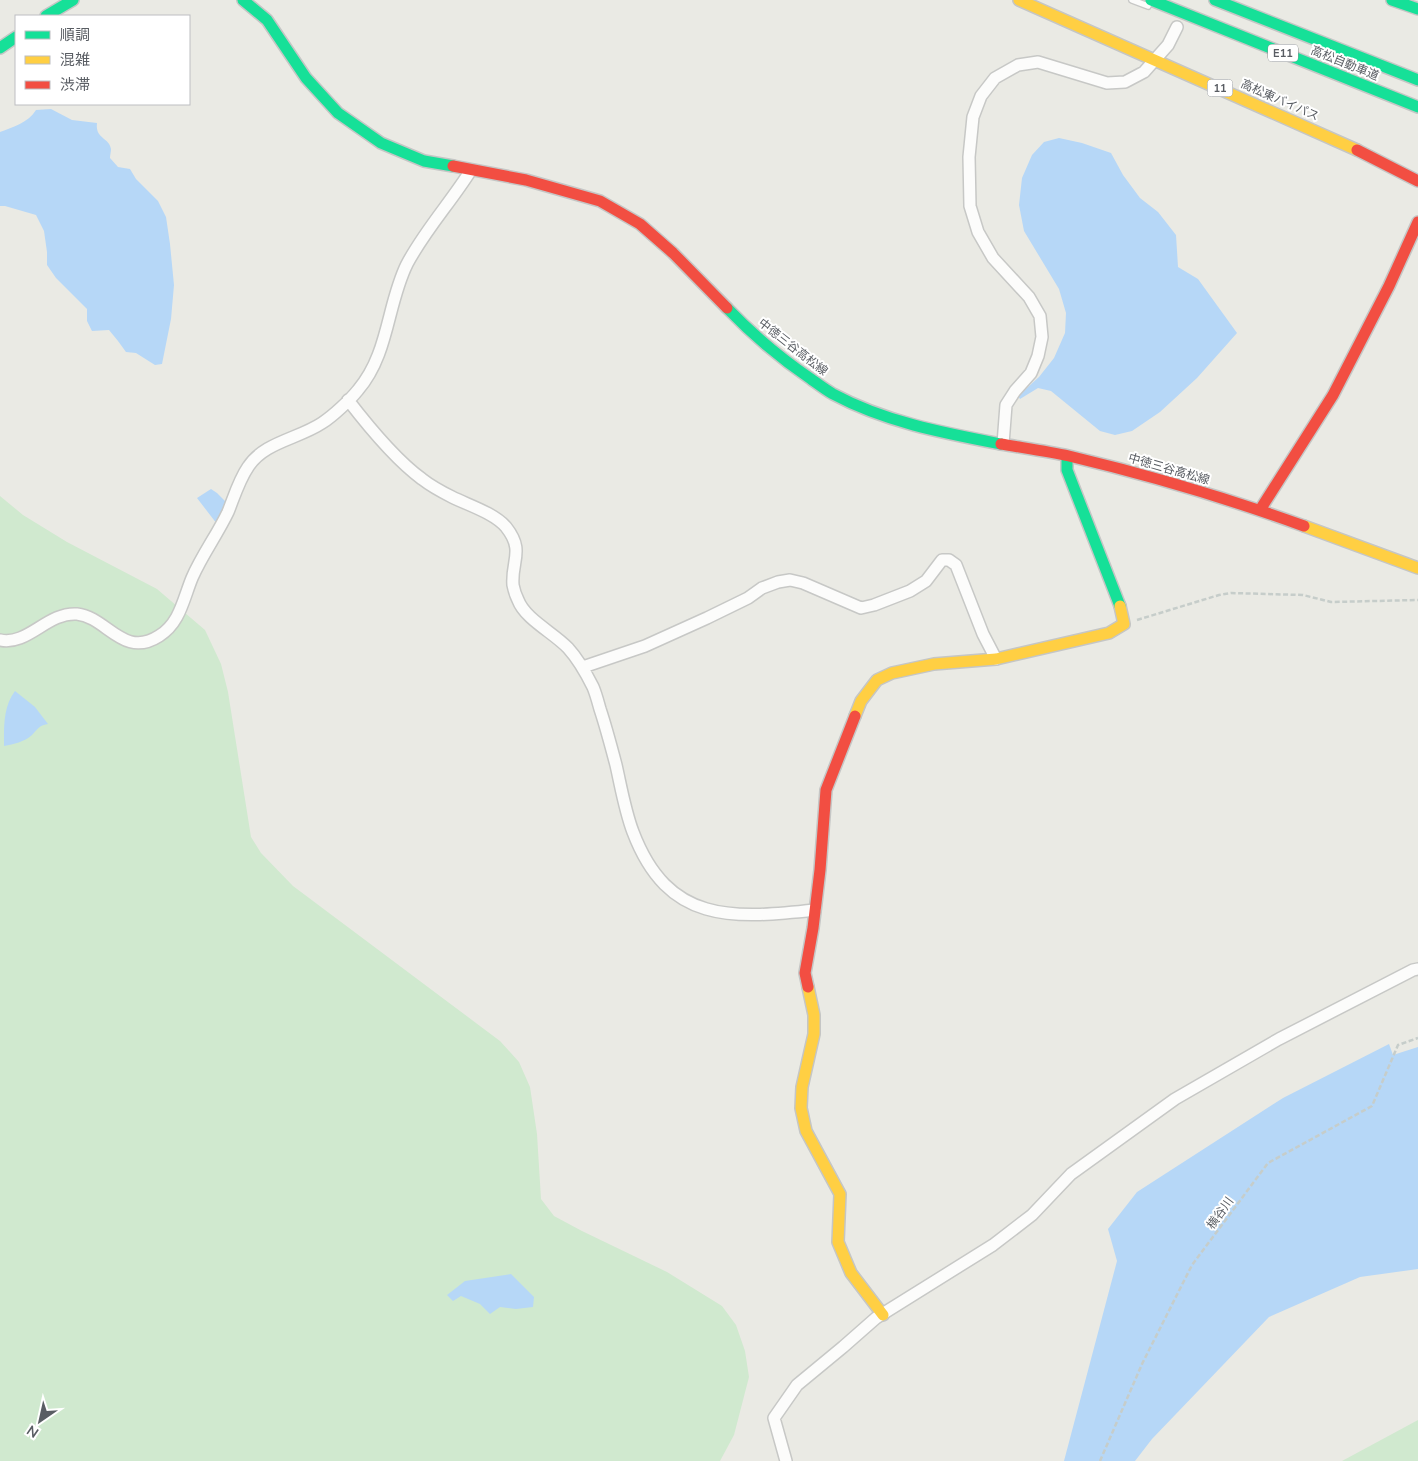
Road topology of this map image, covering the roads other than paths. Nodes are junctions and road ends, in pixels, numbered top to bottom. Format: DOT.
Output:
graph roads {
  1 [pos="73,0"];
  2 [pos="243,0"];
  3 [pos="1019,0"];
  4 [pos="1132,0"];
  5 [pos="1151,0"];
  6 [pos="1215,0"];
  7 [pos="1227,0"];
  8 [pos="1392,0"];
  9 [pos="1418,9"];
  10 [pos="48,15"];
  11 [pos="1273,23"];
  12 [pos="1178,27"];
  13 [pos="15,38"];
  14 [pos="1259,43"];
  15 [pos="0,48"];
  16 [pos="1155,60"];
  17 [pos="1418,80"];
  18 [pos="1416,107"];
  19 [pos="471,170"];
  20 [pos="1418,181"];
  21 [pos="1418,222"];
  22 [pos="348,400"];
  23 [pos="1003,444"];
  24 [pos="1067,456"];
  25 [pos="1260,510"];
  26 [pos="1418,568"];
  27 [pos="0,640"];
  28 [pos="996,659"];
  29 [pos="583,667"];
  30 [pos="815,910"];
  31 [pos="1418,969"];
  32 [pos="882,1315"];
  33 [pos="786,1461"];
  1 -- 10 [label="main road"];
  2 -- 19 [label="main road, 中徳三谷高松線"];
  3 -- 16 [label="main road, 高松東バイパス / 11"];
  4 -- 14 [label="lane"];
  5 -- 14 [label="main road, 高松自動車道 / E11"];
  6 -- 11 [label="main road, 高松自動車道 / E11"];
  7 -- 11 [label="lane"];
  8 -- 9 [label="main road"];
  11 -- 17 [label="main road, 高松自動車道 / E11"];
  12 -- 16 [label="street"];
  13 -- 15 [label="main road"];
  14 -- 18 [label="main road, 高松自動車道 / E11"];
  16 -- 20 [label="main road, 高松東バイパス / 11"];
  16 -- 23 [label="street"];
  19 -- 22 [label="street"];
  19 -- 23 [label="main road, 中徳三谷高松線"];
  21 -- 25 [label="main road"];
  22 -- 27 [label="street"];
  22 -- 29 [label="street"];
  23 -- 24 [label="main road, 中徳三谷高松線"];
  24 -- 25 [label="main road, 中徳三谷高松線"];
  24 -- 28 [label="main road"];
  25 -- 26 [label="main road, 中徳三谷高松線"];
  28 -- 29 [label="street"];
  28 -- 30 [label="main road"];
  29 -- 30 [label="street"];
  30 -- 32 [label="main road"];
  31 -- 32 [label="street"];
  32 -- 33 [label="street"];
}
